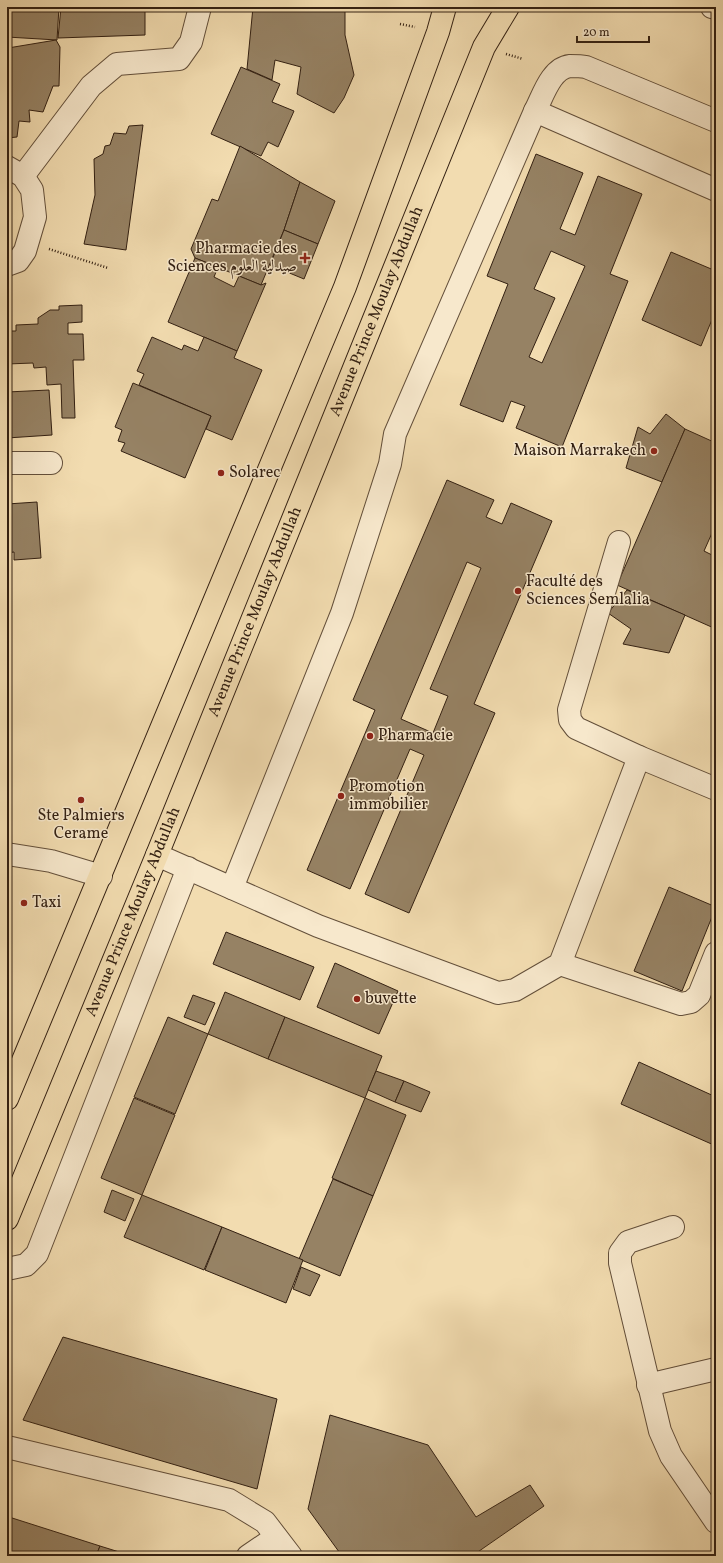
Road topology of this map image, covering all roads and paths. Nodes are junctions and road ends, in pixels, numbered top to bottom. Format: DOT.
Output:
graph roads {
  1 [pos="200,7"];
  2 [pos="445,7"];
  3 [pos="508,7"];
  4 [pos="712,7"];
  5 [pos="716,8"];
  6 [pos="535,111"];
  7 [pos="716,121"];
  8 [pos="15,172"];
  9 [pos="716,190"];
  10 [pos="28,242"];
  11 [pos="7,265"];
  12 [pos="108,268"];
  13 [pos="7,463"];
  14 [pos="50,463"];
  15 [pos="619,542"];
  16 [pos="639,757"];
  17 [pos="716,789"];
  18 [pos="7,854"];
  19 [pos="157,855"];
  20 [pos="188,868"];
  21 [pos="101,876"];
  22 [pos="232,888"];
  23 [pos="716,953"];
  24 [pos="560,964"];
  25 [pos="7,1099"];
  26 [pos="7,1220"];
  27 [pos="673,1227"];
  28 [pos="7,1269"];
  29 [pos="716,1369"];
  30 [pos="648,1385"];
  31 [pos="7,1447"];
  32 [pos="716,1522"];
  33 [pos="276,1537"];
  34 [pos="248,1556"];
  35 [pos="291,1556"];
  1 -- 8 [label="street"];
  2 -- 21 [label="main road"];
  3 -- 19 [label="main road, Avenue Prince Moulay Abdullah"];
  4 -- 5 [label="street"];
  6 -- 7 [label="street"];
  6 -- 9 [label="street"];
  6 -- 22 [label="street"];
  8 -- 10 [label="street"];
  10 -- 11 [label="street"];
  10 -- 12 [label="path"];
  13 -- 14 [label="street"];
  15 -- 16 [label="street"];
  16 -- 17 [label="street"];
  16 -- 24 [label="street"];
  18 -- 21 [label="street"];
  19 -- 20 [label="street"];
  19 -- 26 [label="main road, Avenue Prince Moulay Abdullah"];
  20 -- 22 [label="street"];
  20 -- 28 [label="street"];
  21 -- 25 [label="main road"];
  22 -- 24 [label="street"];
  23 -- 24 [label="street"];
  27 -- 30 [label="street"];
  29 -- 30 [label="street"];
  30 -- 32 [label="street"];
  31 -- 33 [label="street"];
  33 -- 34 [label="street"];
  33 -- 35 [label="street"];
}
